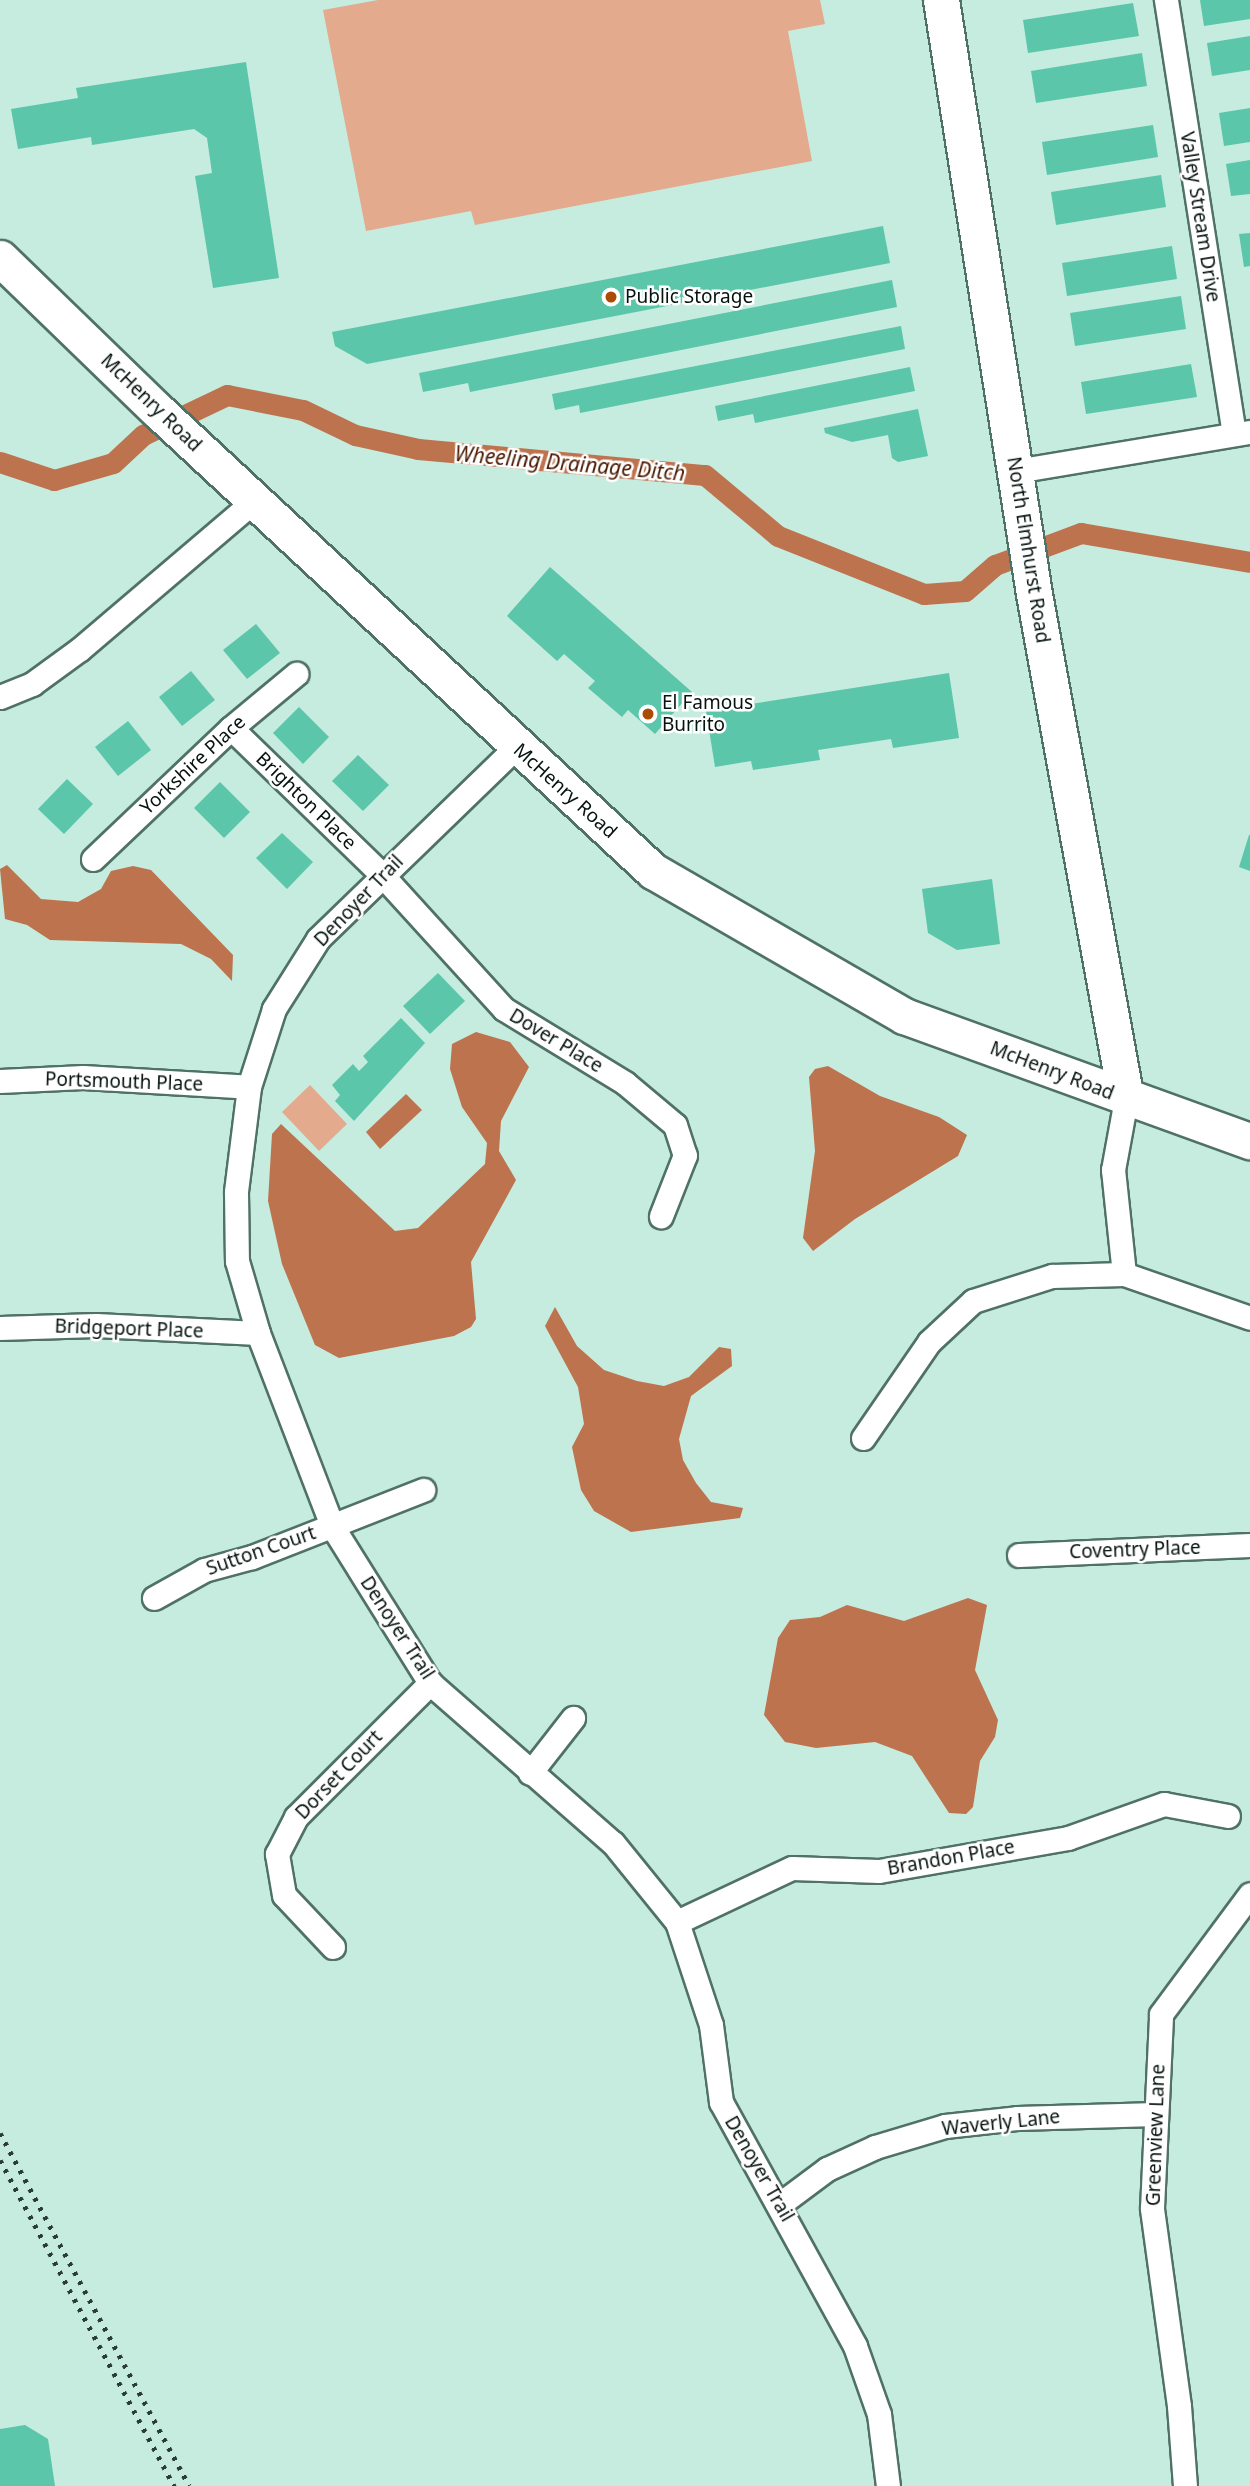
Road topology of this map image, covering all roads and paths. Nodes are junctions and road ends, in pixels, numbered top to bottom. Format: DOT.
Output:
graph roads {
  1 [pos="942,0"];
  2 [pos="1166,0"];
  3 [pos="0,258"];
  4 [pos="1242,433"];
  5 [pos="1018,488"];
  6 [pos="254,501"];
  7 [pos="296,674"];
  8 [pos="0,697"];
  9 [pos="230,728"];
  10 [pos="516,747"];
  11 [pos="93,859"];
  12 [pos="382,875"];
  13 [pos="0,1081"];
  14 [pos="248,1087"];
  15 [pos="1126,1099"];
  16 [pos="1250,1141"];
  17 [pos="661,1216"];
  18 [pos="1124,1274"];
  19 [pos="1250,1318"];
  20 [pos="0,1328"];
  21 [pos="258,1333"];
  22 [pos="863,1438"];
  23 [pos="423,1490"];
  24 [pos="332,1526"];
  25 [pos="1250,1545"];
  26 [pos="1020,1555"];
  27 [pos="154,1598"];
  28 [pos="430,1683"];
  29 [pos="573,1718"];
  30 [pos="530,1773"];
  31 [pos="1228,1816"];
  32 [pos="1250,1895"];
  33 [pos="677,1922"];
  34 [pos="333,1947"];
  35 [pos="1156,2114"];
  36 [pos="780,2204"];
  37 [pos="888,2486"];
  38 [pos="1185,2486"];
  1 -- 5 [label="main road, North Elmhurst Road"];
  2 -- 4 [label="street, Valley Stream Drive"];
  3 -- 6 [label="main road, McHenry Road"];
  4 -- 5 [label="street, Valley Stream Drive"];
  5 -- 15 [label="main road, North Elmhurst Road"];
  6 -- 8 [label="street"];
  6 -- 10 [label="main road, McHenry Road"];
  7 -- 9 [label="street, Yorkshire Place"];
  9 -- 11 [label="street, Yorkshire Place"];
  9 -- 12 [label="street, Brighton Place"];
  10 -- 12 [label="street, Denoyer Trail"];
  10 -- 15 [label="main road, McHenry Road"];
  12 -- 14 [label="street, Denoyer Trail"];
  12 -- 17 [label="street, Dover Place"];
  13 -- 14 [label="street, Portsmouth Place"];
  14 -- 21 [label="street, Denoyer Trail"];
  15 -- 16 [label="main road, McHenry Road"];
  15 -- 18 [label="street"];
  18 -- 19 [label="street"];
  18 -- 22 [label="street"];
  20 -- 21 [label="street, Bridgeport Place"];
  21 -- 24 [label="street, Denoyer Trail"];
  23 -- 24 [label="street, Sutton Court"];
  24 -- 27 [label="street, Sutton Court"];
  24 -- 28 [label="street, Denoyer Trail"];
  25 -- 26 [label="street, Coventry Place"];
  28 -- 30 [label="street, Denoyer Trail"];
  28 -- 34 [label="street, Dorset Court"];
  29 -- 30 [label="street"];
  30 -- 33 [label="street, Denoyer Trail"];
  31 -- 33 [label="street, Brandon Place"];
  32 -- 35 [label="street, Greenview Lane"];
  33 -- 36 [label="street, Denoyer Trail"];
  35 -- 36 [label="street, Waverly Lane"];
  35 -- 38 [label="street, Greenview Lane"];
  36 -- 37 [label="street, Denoyer Trail"];
}
